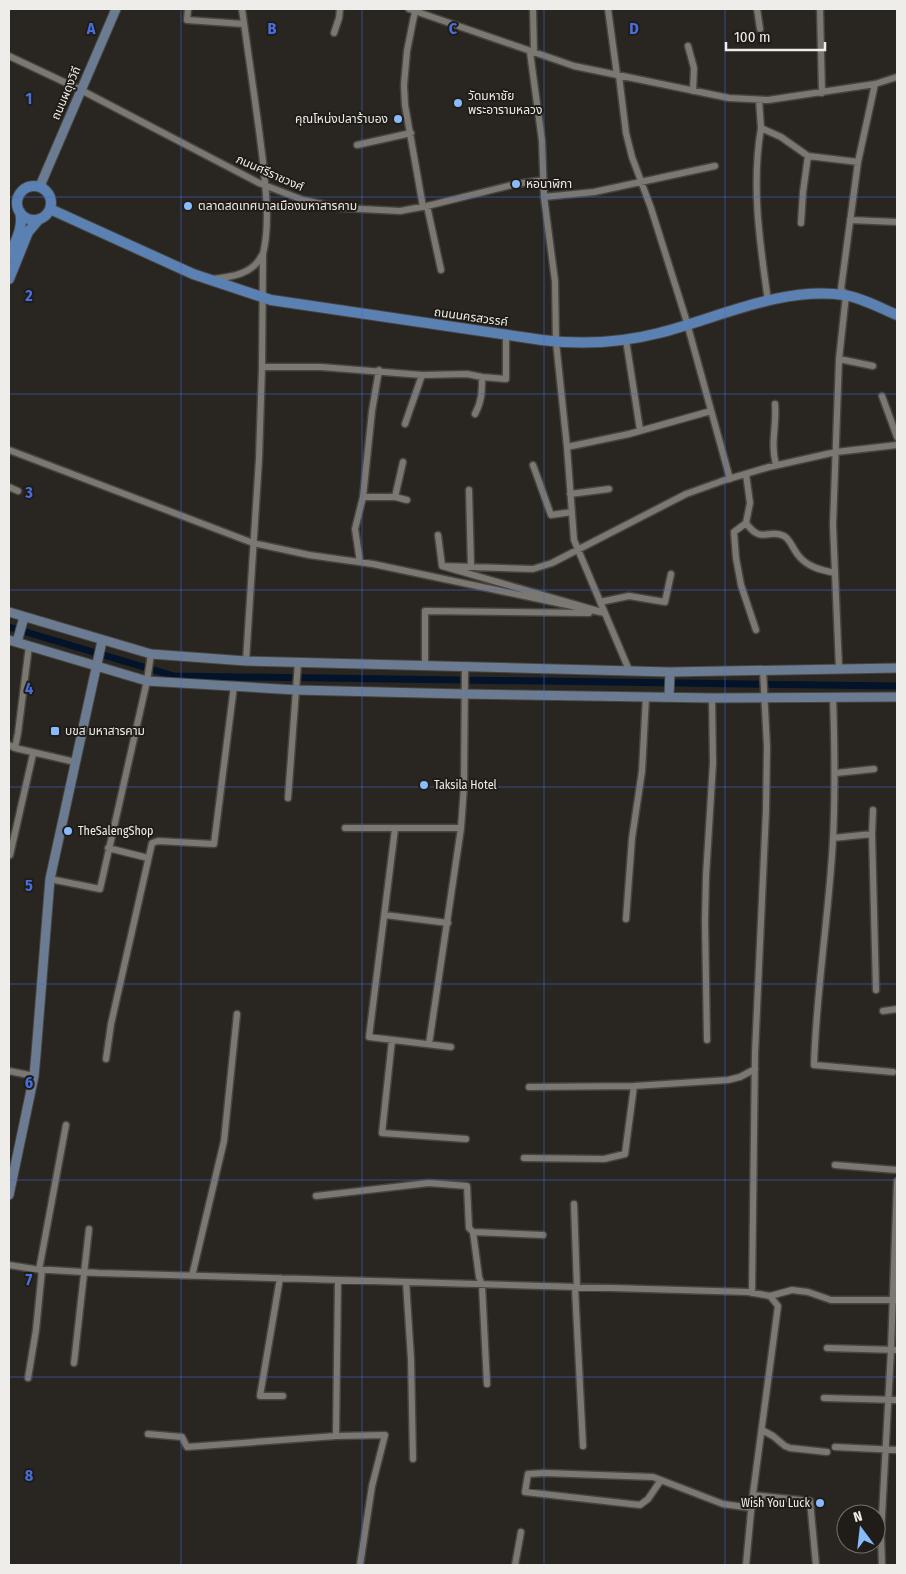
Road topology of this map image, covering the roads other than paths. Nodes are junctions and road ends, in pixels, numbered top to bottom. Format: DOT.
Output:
graph roads {
  1 [pos="116,9"];
  2 [pos="188,9"];
  3 [pos="242,9"];
  4 [pos="340,9"];
  5 [pos="533,9"];
  6 [pos="608,9"];
  7 [pos="757,9"];
  8 [pos="820,9"];
  9 [pos="412,10"];
  10 [pos="244,24"];
  11 [pos="760,29"];
  12 [pos="334,33"];
  13 [pos="688,46"];
  14 [pos="532,52"];
  15 [pos="9,56"];
  16 [pos="618,76"];
  17 [pos="897,77"];
  18 [pos="875,84"];
  19 [pos="81,90"];
  20 [pos="693,91"];
  21 [pos="822,92"];
  22 [pos="759,100"];
  23 [pos="761,128"];
  24 [pos="411,133"];
  25 [pos="357,145"];
  26 [pos="808,156"];
  27 [pos="858,162"];
  28 [pos="715,166"];
  29 [pos="544,180"];
  30 [pos="641,183"];
  31 [pos="265,185"];
  32 [pos="40,186"];
  33 [pos="14,195"];
  34 [pos="544,198"];
  35 [pos="425,207"];
  36 [pos="50,209"];
  37 [pos="20,212"];
  38 [pos="38,219"];
  39 [pos="850,220"];
  40 [pos="897,222"];
  41 [pos="801,223"];
  42 [pos="262,254"];
  43 [pos="9,257"];
  44 [pos="441,270"];
  45 [pos="9,279"];
  46 [pos="209,279"];
  47 [pos="846,295"];
  48 [pos="262,297"];
  49 [pos="768,301"];
  50 [pos="897,315"];
  51 [pos="687,324"];
  52 [pos="506,335"];
  53 [pos="626,340"];
  54 [pos="556,342"];
  55 [pos="839,359"];
  56 [pos="873,366"];
  57 [pos="262,367"];
  58 [pos="379,370"];
  59 [pos="422,375"];
  60 [pos="482,377"];
  61 [pos="882,396"];
  62 [pos="775,404"];
  63 [pos="711,411"];
  64 [pos="475,414"];
  65 [pos="405,424"];
  66 [pos="640,430"];
  67 [pos="897,437"];
  68 [pos="897,445"];
  69 [pos="567,447"];
  70 [pos="9,450"];
  71 [pos="836,452"];
  72 [pos="403,462"];
  73 [pos="533,464"];
  74 [pos="776,465"];
  75 [pos="746,474"];
  76 [pos="730,478"];
  77 [pos="9,487"];
  78 [pos="609,489"];
  79 [pos="469,490"];
  80 [pos="18,491"];
  81 [pos="570,494"];
  82 [pos="363,497"];
  83 [pos="395,497"];
  84 [pos="407,500"];
  85 [pos="572,512"];
  86 [pos="746,523"];
  87 [pos="438,535"];
  88 [pos="253,543"];
  89 [pos="577,550"];
  90 [pos="360,562"];
  91 [pos="442,566"];
  92 [pos="470,567"];
  93 [pos="835,573"];
  94 [pos="671,574"];
  95 [pos="600,602"];
  96 [pos="9,612"];
  97 [pos="605,613"];
  98 [pos="24,616"];
  99 [pos="756,630"];
  100 [pos="13,641"];
  101 [pos="102,641"];
  102 [pos="29,646"];
  103 [pos="150,654"];
  104 [pos="246,661"];
  105 [pos="298,663"];
  106 [pos="425,666"];
  107 [pos="96,667"];
  108 [pos="465,667"];
  109 [pos="839,668"];
  110 [pos="897,668"];
  111 [pos="630,670"];
  112 [pos="763,670"];
  113 [pos="670,672"];
  114 [pos="147,682"];
  115 [pos="234,686"];
  116 [pos="296,690"];
  117 [pos="464,694"];
  118 [pos="646,697"];
  119 [pos="669,697"];
  120 [pos="897,697"];
  121 [pos="712,698"];
  122 [pos="764,698"];
  123 [pos="833,698"];
  124 [pos="12,746"];
  125 [pos="33,754"];
  126 [pos="75,762"];
  127 [pos="874,769"];
  128 [pos="836,773"];
  129 [pos="288,798"];
  130 [pos="873,810"];
  131 [pos="345,828"];
  132 [pos="461,828"];
  133 [pos="395,829"];
  134 [pos="872,834"];
  135 [pos="833,838"];
  136 [pos="108,848"];
  137 [pos="9,854"];
  138 [pos="148,858"];
  139 [pos="50,879"];
  140 [pos="385,914"];
  141 [pos="626,919"];
  142 [pos="448,923"];
  143 [pos="876,990"];
  144 [pos="897,1009"];
  145 [pos="883,1011"];
  146 [pos="237,1014"];
  147 [pos="392,1040"];
  148 [pos="707,1040"];
  149 [pos="429,1044"];
  150 [pos="451,1046"];
  151 [pos="106,1059"];
  152 [pos="755,1069"];
  153 [pos="9,1071"];
  154 [pos="893,1072"];
  155 [pos="34,1076"];
  156 [pos="634,1086"];
  157 [pos="529,1087"];
  158 [pos="66,1125"];
  159 [pos="466,1139"];
  160 [pos="524,1158"];
  161 [pos="835,1165"];
  162 [pos="897,1170"];
  163 [pos="897,1181"];
  164 [pos="9,1194"];
  165 [pos="316,1196"];
  166 [pos="574,1204"];
  167 [pos="89,1229"];
  168 [pos="474,1232"];
  169 [pos="543,1235"];
  170 [pos="9,1264"];
  171 [pos="41,1270"];
  172 [pos="84,1272"];
  173 [pos="192,1276"];
  174 [pos="280,1278"];
  175 [pos="338,1280"];
  176 [pos="406,1282"];
  177 [pos="482,1285"];
  178 [pos="576,1287"];
  179 [pos="752,1293"];
  180 [pos="770,1296"];
  181 [pos="895,1300"];
  182 [pos="827,1348"];
  183 [pos="894,1350"];
  184 [pos="74,1363"];
  185 [pos="28,1378"];
  186 [pos="487,1384"];
  187 [pos="283,1396"];
  188 [pos="824,1398"];
  189 [pos="888,1400"];
  190 [pos="897,1400"];
  191 [pos="762,1430"];
  192 [pos="148,1434"];
  193 [pos="336,1436"];
  194 [pos="583,1446"];
  195 [pos="835,1447"];
  196 [pos="885,1450"];
  197 [pos="897,1450"];
  198 [pos="827,1452"];
  199 [pos="413,1459"];
  200 [pos="661,1480"];
  201 [pos="753,1495"];
  202 [pos="752,1508"];
  203 [pos="521,1532"];
  204 [pos="360,1565"];
  205 [pos="515,1565"];
  206 [pos="746,1565"];
  207 [pos="816,1565"];
  208 [pos="882,1565"];
  1 -- 19 [label="street, ถนนผดุงวิถี"];
  2 -- 10 [label="street"];
  3 -- 10 [label="street"];
  4 -- 12 [label="street"];
  5 -- 14 [label="street"];
  6 -- 16 [label="street"];
  7 -- 11 [label="street"];
  8 -- 21 [label="street"];
  9 -- 14 [label="street"];
  9 -- 24 [label="street"];
  10 -- 31 [label="street"];
  13 -- 20 [label="street"];
  14 -- 16 [label="street"];
  14 -- 29 [label="street"];
  15 -- 19 [label="street, ภนนศรีราชวงศ์"];
  16 -- 20 [label="street"];
  16 -- 30 [label="street"];
  17 -- 18 [label="street"];
  18 -- 21 [label="street"];
  18 -- 27 [label="street"];
  19 -- 31 [label="street, ภนนศรีราชวงศ์"];
  19 -- 32 [label="street, ถนนผดุงวิถี"];
  20 -- 22 [label="street"];
  21 -- 22 [label="street"];
  22 -- 23 [label="street"];
  23 -- 26 [label="street"];
  23 -- 49 [label="street"];
  24 -- 25 [label="street"];
  24 -- 35 [label="street"];
  26 -- 27 [label="street"];
  26 -- 41 [label="street"];
  27 -- 39 [label="street"];
  28 -- 30 [label="street"];
  29 -- 34 [label="street"];
  29 -- 35 [label="street, ภนนศรีราชวงศ์"];
  30 -- 34 [label="street"];
  30 -- 51 [label="street"];
  31 -- 35 [label="street, ภนนศรีราชวงศ์"];
  31 -- 42 [label="street"];
  32 -- 33 [label="main road"];
  32 -- 36 [label="main road"];
  33 -- 37 [label="main road"];
  34 -- 54 [label="street"];
  35 -- 44 [label="street"];
  36 -- 38 [label="main road"];
  36 -- 46 [label="main road, ถนนนครสวรรค์"];
  37 -- 38 [label="main road"];
  37 -- 43 [label="main road"];
  38 -- 45 [label="main road"];
  39 -- 40 [label="street"];
  39 -- 47 [label="street"];
  42 -- 46 [label="street"];
  42 -- 48 [label="street"];
  46 -- 48 [label="main road, ถนนนครสวรรค์"];
  47 -- 49 [label="main road, ถนนนครสวรรค์"];
  47 -- 50 [label="main road, ถนนนครสวรรค์"];
  47 -- 55 [label="street"];
  48 -- 52 [label="main road, ถนนนครสวรรค์"];
  48 -- 57 [label="street"];
  49 -- 51 [label="main road, ถนนนครสวรรค์"];
  51 -- 53 [label="main road, ถนนนครสวรรค์"];
  51 -- 63 [label="street"];
  52 -- 54 [label="main road, ถนนนครสวรรค์"];
  52 -- 60 [label="street"];
  53 -- 54 [label="main road, ถนนนครสวรรค์"];
  53 -- 66 [label="street"];
  54 -- 69 [label="street"];
  55 -- 56 [label="street"];
  55 -- 71 [label="street"];
  57 -- 58 [label="street"];
  57 -- 88 [label="street"];
  58 -- 59 [label="street"];
  58 -- 82 [label="street"];
  59 -- 60 [label="street"];
  59 -- 65 [label="street"];
  60 -- 64 [label="street"];
  61 -- 67 [label="street"];
  62 -- 74 [label="street"];
  63 -- 66 [label="street"];
  63 -- 76 [label="street"];
  66 -- 69 [label="street"];
  68 -- 71 [label="street"];
  69 -- 81 [label="street"];
  70 -- 88 [label="street"];
  71 -- 74 [label="street"];
  71 -- 93 [label="street"];
  72 -- 83 [label="street"];
  73 -- 85 [label="street"];
  74 -- 75 [label="street"];
  75 -- 76 [label="street"];
  75 -- 86 [label="street"];
  76 -- 89 [label="street"];
  77 -- 80 [label="street"];
  78 -- 81 [label="street"];
  79 -- 92 [label="street"];
  81 -- 85 [label="street"];
  82 -- 83 [label="street"];
  82 -- 90 [label="street"];
  83 -- 84 [label="street"];
  85 -- 89 [label="street"];
  86 -- 93 [label="street"];
  86 -- 99 [label="street"];
  87 -- 91 [label="street"];
  88 -- 90 [label="street"];
  88 -- 104 [label="street"];
  89 -- 92 [label="street"];
  89 -- 95 [label="street"];
  90 -- 97 [label="street"];
  91 -- 92 [label="street"];
  91 -- 97 [label="street"];
  93 -- 109 [label="street"];
  94 -- 95 [label="street"];
  95 -- 97 [label="street"];
  96 -- 98 [label="street"];
  97 -- 106 [label="street"];
  97 -- 111 [label="street"];
  98 -- 100 [label="street"];
  98 -- 101 [label="street"];
  100 -- 102 [label="street"];
  101 -- 103 [label="street"];
  101 -- 107 [label="street"];
  102 -- 107 [label="street"];
  102 -- 124 [label="street"];
  103 -- 104 [label="street"];
  103 -- 114 [label="street"];
  104 -- 105 [label="street"];
  105 -- 106 [label="street"];
  105 -- 116 [label="street"];
  106 -- 108 [label="street"];
  107 -- 114 [label="street"];
  107 -- 126 [label="street"];
  108 -- 111 [label="street"];
  108 -- 117 [label="street"];
  109 -- 110 [label="street"];
  109 -- 112 [label="street"];
  111 -- 113 [label="street"];
  112 -- 113 [label="street"];
  112 -- 122 [label="street"];
  113 -- 119 [label="street"];
  114 -- 115 [label="street"];
  114 -- 136 [label="street"];
  115 -- 116 [label="street"];
  115 -- 138 [label="street"];
  116 -- 117 [label="street"];
  116 -- 129 [label="street"];
  117 -- 118 [label="street"];
  117 -- 132 [label="street"];
  118 -- 119 [label="street"];
  118 -- 141 [label="street"];
  119 -- 121 [label="street"];
  120 -- 123 [label="street"];
  121 -- 122 [label="street"];
  121 -- 148 [label="street"];
  122 -- 123 [label="street"];
  122 -- 152 [label="street"];
  123 -- 128 [label="street"];
  124 -- 125 [label="street"];
  125 -- 126 [label="street"];
  125 -- 137 [label="street"];
  126 -- 139 [label="street"];
  127 -- 128 [label="street"];
  128 -- 135 [label="street"];
  130 -- 134 [label="street"];
  131 -- 133 [label="street"];
  132 -- 133 [label="street"];
  132 -- 142 [label="street"];
  133 -- 140 [label="street"];
  134 -- 135 [label="street"];
  134 -- 143 [label="street"];
  135 -- 154 [label="street"];
  136 -- 138 [label="street"];
  136 -- 139 [label="street"];
  138 -- 151 [label="street"];
  139 -- 155 [label="street"];
  140 -- 142 [label="street"];
  140 -- 147 [label="street"];
  142 -- 149 [label="street"];
  144 -- 145 [label="street"];
  146 -- 173 [label="street"];
  147 -- 149 [label="street"];
  147 -- 159 [label="street"];
  149 -- 150 [label="street"];
  152 -- 156 [label="street"];
  152 -- 179 [label="street"];
  153 -- 155 [label="street"];
  155 -- 164 [label="street"];
  156 -- 157 [label="street"];
  156 -- 160 [label="street"];
  158 -- 171 [label="street"];
  161 -- 162 [label="street"];
  163 -- 181 [label="street"];
  165 -- 168 [label="street"];
  166 -- 178 [label="street"];
  167 -- 172 [label="street"];
  168 -- 169 [label="street"];
  168 -- 177 [label="street"];
  170 -- 171 [label="street"];
  171 -- 172 [label="street"];
  171 -- 185 [label="street"];
  172 -- 173 [label="street"];
  172 -- 184 [label="street"];
  173 -- 174 [label="street"];
  174 -- 175 [label="street"];
  174 -- 187 [label="street"];
  175 -- 176 [label="street"];
  175 -- 193 [label="street"];
  176 -- 177 [label="street"];
  176 -- 199 [label="street"];
  177 -- 178 [label="street"];
  177 -- 186 [label="street"];
  178 -- 179 [label="street"];
  178 -- 194 [label="street"];
  179 -- 180 [label="street"];
  180 -- 181 [label="street"];
  180 -- 191 [label="street"];
  181 -- 183 [label="street"];
  182 -- 183 [label="street"];
  183 -- 189 [label="street"];
  188 -- 189 [label="street"];
  189 -- 190 [label="street"];
  189 -- 196 [label="street"];
  191 -- 198 [label="street"];
  191 -- 201 [label="street"];
  192 -- 193 [label="street"];
  193 -- 204 [label="street"];
  195 -- 196 [label="street"];
  196 -- 197 [label="street"];
  196 -- 208 [label="street"];
  200 -- 200 [label="street"];
  200 -- 202 [label="street"];
  201 -- 202 [label="street"];
  201 -- 207 [label="street"];
  202 -- 206 [label="street"];
  203 -- 205 [label="street"];
}
